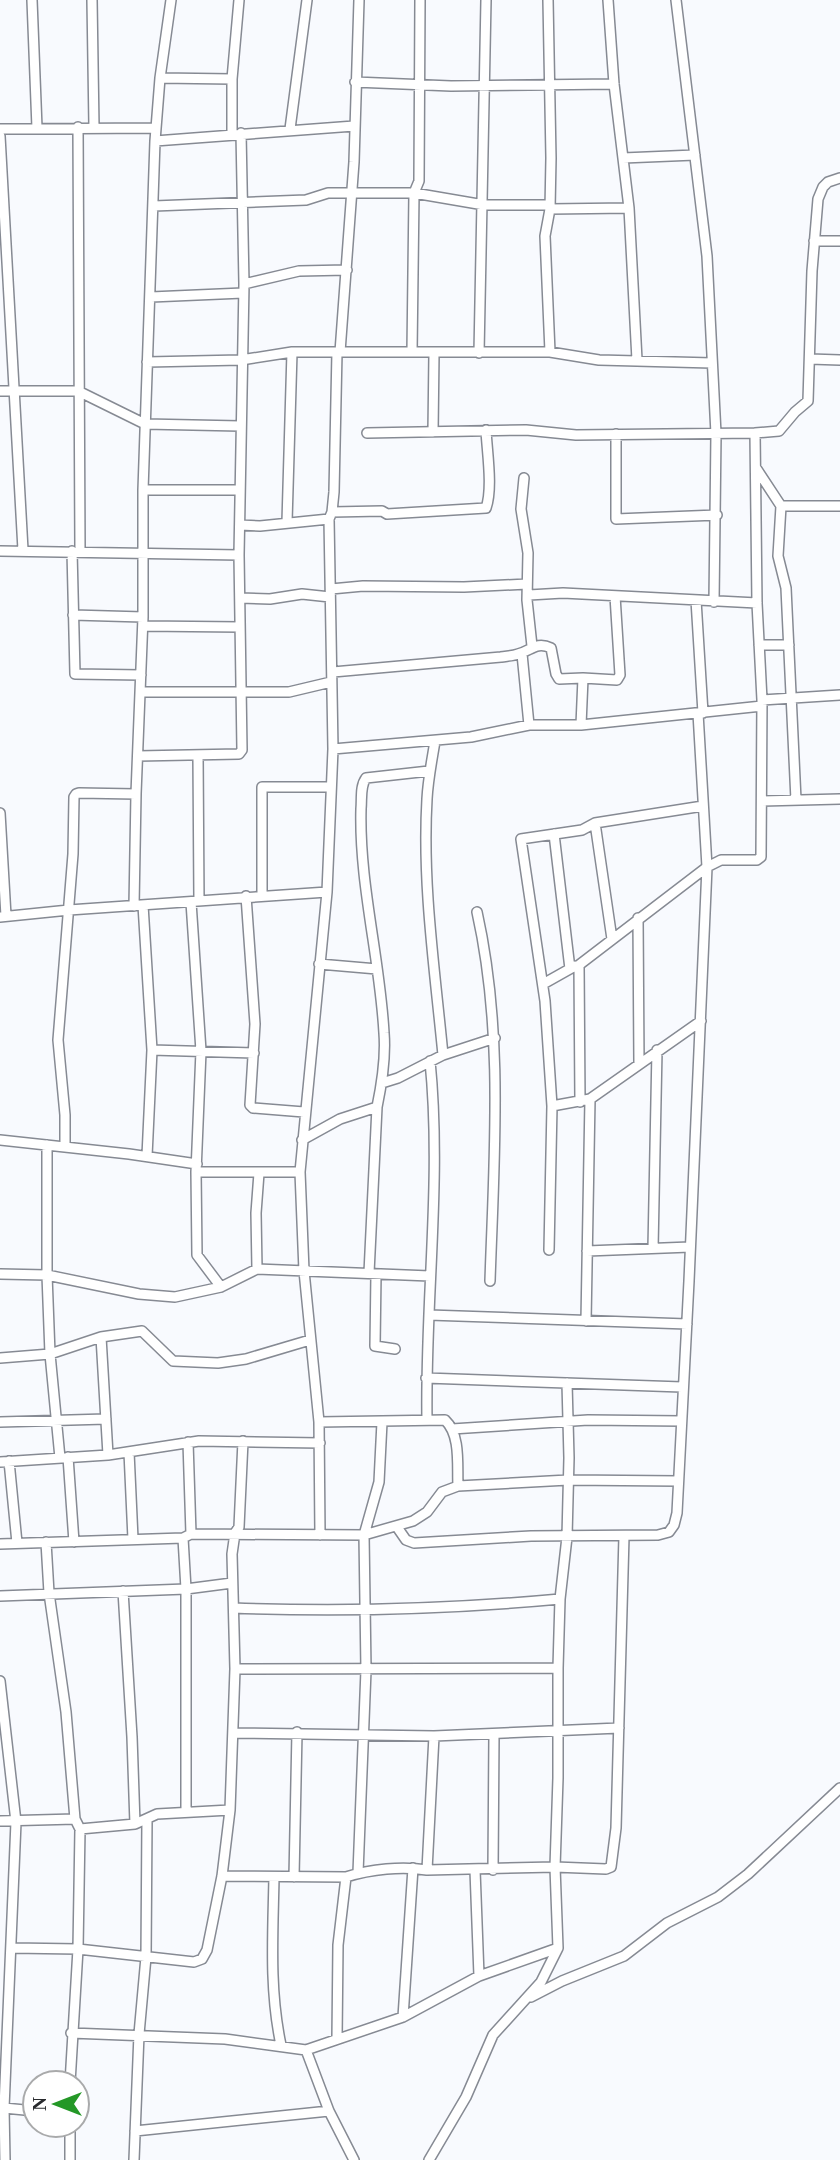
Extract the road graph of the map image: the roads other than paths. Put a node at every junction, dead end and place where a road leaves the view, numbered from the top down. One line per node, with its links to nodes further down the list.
1 (32, 0): 22 (street)
2 (92, 0): 21 (street)
3 (170, 0): 12 (street)
4 (239, 0): 13 (street)
5 (307, 0): 25 (street)
6 (359, 0): 14 (street)
7 (420, 0): 16 (street)
8 (486, 0): 18 (street)
9 (548, 0): 17 (street)
10 (608, 0): 15 (street)
11 (676, 0): 29 (street)
12 (160, 78): 13 (street); 23 (street)
13 (232, 79): 26 (street)
14 (355, 82): 16 (street); 19 (street)
15 (614, 84): 17 (street); 30 (street)
16 (420, 85): 18 (street); 33 (street)
17 (549, 85): 18 (street); 37 (street)
18 (486, 86): 35 (street)
19 (354, 126): 25 (street); 32 (street)
20 (78, 127): 21 (street); 22 (street); 58 (street)
21 (94, 127): 23 (street)
22 (37, 128): 24 (street)
23 (155, 128): 28 (street)
24 (0, 129)
25 (290, 130): 26 (street)
26 (237, 134): 28 (street); 34 (street)
27 (0, 136): 57 (street)
28 (155, 141): 36 (street)
29 (695, 155): 30 (street); 55 (street)
30 (623, 158): 38 (street)
31 (840, 178): 39 (street)
32 (350, 194): 33 (street); 34 (street); 41 (street)
33 (414, 194): 35 (street); 46 (street)
34 (242, 201): 36 (street); 42 (street)
35 (484, 205): 37 (street); 49 (street)
36 (154, 206): 43 (street)
37 (550, 207): 38 (street); 47 (street)
38 (629, 208): 52 (street)
39 (814, 241): 40 (street); 50 (street)
40 (840, 241)
41 (347, 270): 42 (street); 45 (street)
42 (244, 288): 43 (street); 51 (street)
43 (151, 297): 54 (street)
44 (292, 352): 45 (street); 51 (street); 75 (street)
45 (338, 352): 46 (street); 74 (street)
46 (412, 352): 48 (street)
47 (550, 352): 49 (street); 52 (street)
48 (434, 353): 49 (street); 62 (street)
49 (480, 353)
50 (810, 359): 53 (street); 64 (street)
51 (241, 360): 54 (street); 60 (street)
52 (637, 360): 55 (street)
53 (840, 360)
54 (147, 362): 59 (street)
55 (712, 363): 66 (street)
56 (0, 391): 57 (street)
57 (14, 391): 58 (street); 77 (street)
58 (78, 391): 59 (street); 79 (street)
59 (145, 424): 60 (street); 69 (street)
60 (240, 426): 70 (street)
61 (486, 430): 62 (street); 65 (street); 74 (street)
62 (433, 432): 63 (street)
63 (367, 433)
64 (755, 433): 66 (street); 67 (street)
65 (616, 434): 66 (street); 73 (street)
66 (716, 434): 73 (street)
67 (755, 466): 71 (street); 89 (street)
68 (524, 478): 82 (street)
69 (143, 490): 70 (street); 80 (street)
70 (239, 490): 76 (street)
71 (781, 506): 72 (street); 94 (street)
72 (840, 506)
73 (717, 514): 88 (street)
74 (331, 515): 75 (street); 83 (street)
75 (287, 522): 76 (street)
76 (240, 525): 81 (street)
77 (23, 550): 78 (street); 79 (street)
78 (0, 551)
79 (76, 551): 80 (street); 90 (street)
80 (144, 553): 81 (street); 91 (street)
81 (239, 555): 86 (street)
82 (527, 584): 83 (street); 84 (street)
83 (330, 593): 86 (street); 97 (street)
84 (529, 595): 85 (street); 95 (street)
85 (615, 596): 87 (street); 99 (street)
86 (240, 598): 92 (street)
87 (696, 600): 88 (street); 106 (street)
88 (714, 602): 89 (street)
89 (757, 603): 93 (street)
90 (73, 615): 91 (street); 98 (street)
91 (143, 621): 92 (street); 98 (street)
92 (240, 627): 102 (street)
93 (759, 645): 94 (street); 105 (street)
94 (789, 645): 104 (street)
95 (532, 646): 96 (street); 99 (street)
96 (522, 654): 97 (street); 108 (street)
97 (333, 671): 100 (street)
98 (141, 675): 101 (street)
99 (583, 678): 107 (street)
100 (331, 682): 102 (street); 110 (street)
101 (141, 692): 102 (street); 112 (street)
102 (241, 692): 111 (street)
103 (840, 695): 104 (street)
104 (791, 698): 105 (street); 117 (street)
105 (762, 703): 106 (street); 118 (street)
106 (700, 713): 107 (street); 119 (street)
107 (581, 725): 108 (street)
108 (529, 726): 109 (street)
109 (435, 741): 110 (street); 113 (street)
110 (332, 748): 114 (street)
111 (198, 755): 112 (street); 127 (street)
112 (138, 756): 115 (street)
113 (429, 771): 136 (street); 144 (street)
114 (331, 787): 124 (street); 125 (street)
115 (136, 794): 128 (street); 129 (street)
116 (840, 799): 117 (street)
117 (796, 800): 118 (street)
118 (762, 801): 123 (street)
119 (703, 806): 121 (street); 123 (street)
120 (0, 813): 131 (street)
121 (596, 823): 122 (street); 133 (street)
122 (554, 834): 135 (street); 137 (street)
123 (707, 867): 132 (street); 138 (street)
124 (327, 892): 125 (street); 134 (street)
125 (262, 896): 126 (street)
126 (246, 897): 127 (street); 143 (street)
127 (195, 901): 128 (street); 142 (street)
128 (139, 906): 129 (street); 140 (street)
129 (69, 910): 131 (street); 155 (street)
130 (477, 912): 139 (street)
131 (3, 917)
132 (638, 918): 133 (street); 146 (street)
133 (612, 939): 135 (street)
134 (319, 964): 136 (street); 151 (street)
135 (574, 967): 137 (street); 148 (street)
136 (377, 969): 147 (street)
137 (543, 984): 149 (street)
138 (701, 1021): 141 (street); 160 (street)
139 (495, 1038): 144 (street); 170 (street)
140 (152, 1050): 142 (street); 156 (street)
141 (657, 1050): 146 (street); 161 (street)
142 (201, 1051): 143 (street); 157 (street)
143 (254, 1053): 151 (street)
144 (443, 1055): 145 (street)
145 (430, 1061): 147 (street); 169 (street)
146 (639, 1064): 148 (street)
147 (382, 1083): 150 (street)
148 (585, 1101): 149 (street); 163 (street)
149 (552, 1105): 162 (street)
150 (377, 1107): 153 (street); 166 (street)
151 (304, 1112): 153 (street)
152 (0, 1140): 154 (street)
153 (302, 1140): 158 (street)
154 (47, 1145): 155 (street); 168 (street)
155 (65, 1147): 156 (street)
156 (147, 1156): 157 (street)
157 (196, 1168): 159 (street); 171 (street)
158 (300, 1172): 159 (street); 165 (street)
159 (259, 1173): 164 (street)
160 (690, 1247): 161 (street); 174 (street)
161 (653, 1248): 163 (street)
162 (549, 1251)
163 (587, 1251): 173 (street)
164 (257, 1269): 165 (street); 171 (street)
165 (304, 1271): 166 (street); 176 (street)
166 (372, 1273): 169 (street); 177 (street)
167 (0, 1274): 168 (street)
168 (47, 1275): 171 (street); 178 (street)
169 (430, 1276): 172 (street)
170 (490, 1281)
171 (221, 1287)
172 (429, 1315): 173 (street); 180 (street)
173 (586, 1321): 174 (street)
174 (687, 1324): 182 (street)
175 (101, 1337): 176 (street); 178 (street); 183 (street)
176 (310, 1339): 188 (street)
177 (395, 1349)
178 (50, 1354): 179 (street); 187 (street)
179 (0, 1358)
180 (426, 1378): 181 (street); 184 (street)
181 (567, 1383): 182 (street); 190 (street)
182 (682, 1387): 185 (street)
183 (106, 1419): 187 (street); 196 (street)
184 (427, 1419): 189 (street); 191 (street)
185 (681, 1421): 190 (street); 200 (street)
186 (0, 1422): 187 (street)
187 (58, 1422): 197 (street)
188 (319, 1422): 189 (street); 194 (street)
189 (382, 1422): 205 (street)
190 (568, 1422): 191 (street); 199 (street)
191 (452, 1429): 201 (street)
192 (243, 1441): 193 (street); 194 (street); 203 (street)
193 (188, 1443): 195 (street); 206 (street)
194 (320, 1443): 204 (street)
195 (129, 1451): 196 (street); 209 (street)
196 (108, 1455): 197 (street)
197 (64, 1457): 198 (street); 211 (street)
198 (5, 1462): 212 (street)
199 (568, 1480): 200 (street); 201 (street); 207 (street)
200 (678, 1481): 208 (street)
201 (458, 1486): 202 (street)
202 (397, 1527): 205 (street); 207 (street)
203 (235, 1533): 204 (street); 206 (street); 214 (street)
204 (320, 1535): 205 (street)
205 (363, 1535): 221 (street)
206 (187, 1536): 209 (street); 215 (street)
207 (567, 1536): 208 (street); 219 (street)
208 (624, 1536): 227 (street)
209 (133, 1539): 211 (street)
210 (46, 1542): 211 (street); 212 (street); 217 (street)
211 (74, 1542)
212 (17, 1543): 213 (street)
213 (0, 1544)
214 (232, 1583): 215 (street); 220 (street)
215 (186, 1588): 216 (street); 236 (street)
216 (123, 1591): 217 (street); 241 (street)
217 (49, 1593): 218 (street); 237 (street)
218 (0, 1596)
219 (561, 1599): 221 (street); 222 (street)
220 (234, 1608): 221 (street); 223 (street)
221 (364, 1610): 224 (street)
222 (558, 1668): 224 (street); 228 (street)
223 (235, 1669): 224 (street); 230 (street)
224 (366, 1670): 231 (street)
225 (0, 1681): 226 (street)
226 (3, 1725): 240 (street)
227 (618, 1728): 228 (street); 243 (street)
228 (557, 1731): 232 (street); 243 (street)
229 (297, 1732): 230 (street); 231 (street); 251 (street)
230 (233, 1733): 235 (street)
231 (365, 1734): 233 (street); 248 (street)
232 (494, 1734): 233 (street); 247 (street)
233 (434, 1736): 245 (street)
234 (840, 1788): 258 (street)
235 (230, 1810): 236 (street); 249 (street)
236 (186, 1812): 238 (street)
237 (75, 1819): 240 (street); 242 (street)
238 (147, 1819): 241 (street); 256 (street)
239 (0, 1821): 240 (street)
240 (16, 1822): 253 (street)
241 (135, 1824): 242 (street)
242 (80, 1829): 255 (street)
243 (555, 1867): 247 (street); 254 (street)
244 (413, 1868): 245 (street); 248 (street); 259 (street)
245 (427, 1870): 246 (street)
246 (475, 1870): 247 (street); 257 (street)
247 (493, 1870)
248 (358, 1873): 252 (street)
249 (222, 1876): 250 (street); 256 (street)
250 (274, 1877): 251 (street); 263 (street)
251 (294, 1877): 252 (street)
252 (346, 1877): 262 (street)
253 (12, 1948): 255 (street); 266 (street)
254 (558, 1948): 257 (street); 258 (street)
255 (78, 1949): 256 (street); 260 (street)
256 (146, 1957): 261 (street)
257 (479, 1976): 259 (street)
258 (526, 2000): 276 (street)
259 (402, 2017): 262 (street)
260 (71, 2033): 261 (street); 265 (street)
261 (139, 2034): 263 (street); 270 (street)
262 (337, 2039): 264 (street)
263 (281, 2045): 264 (street)
264 (306, 2050): 269 (street)
265 (70, 2069)
266 (3, 2084): 267 (street)
267 (4, 2108): 268 (street); 272 (street)
268 (21, 2110)
269 (329, 2110): 270 (street); 275 (street)
270 (135, 2131): 274 (street)
271 (70, 2139): 273 (street)
272 (5, 2160)
273 (70, 2160)
274 (134, 2160)
275 (354, 2160)
276 (429, 2160)

